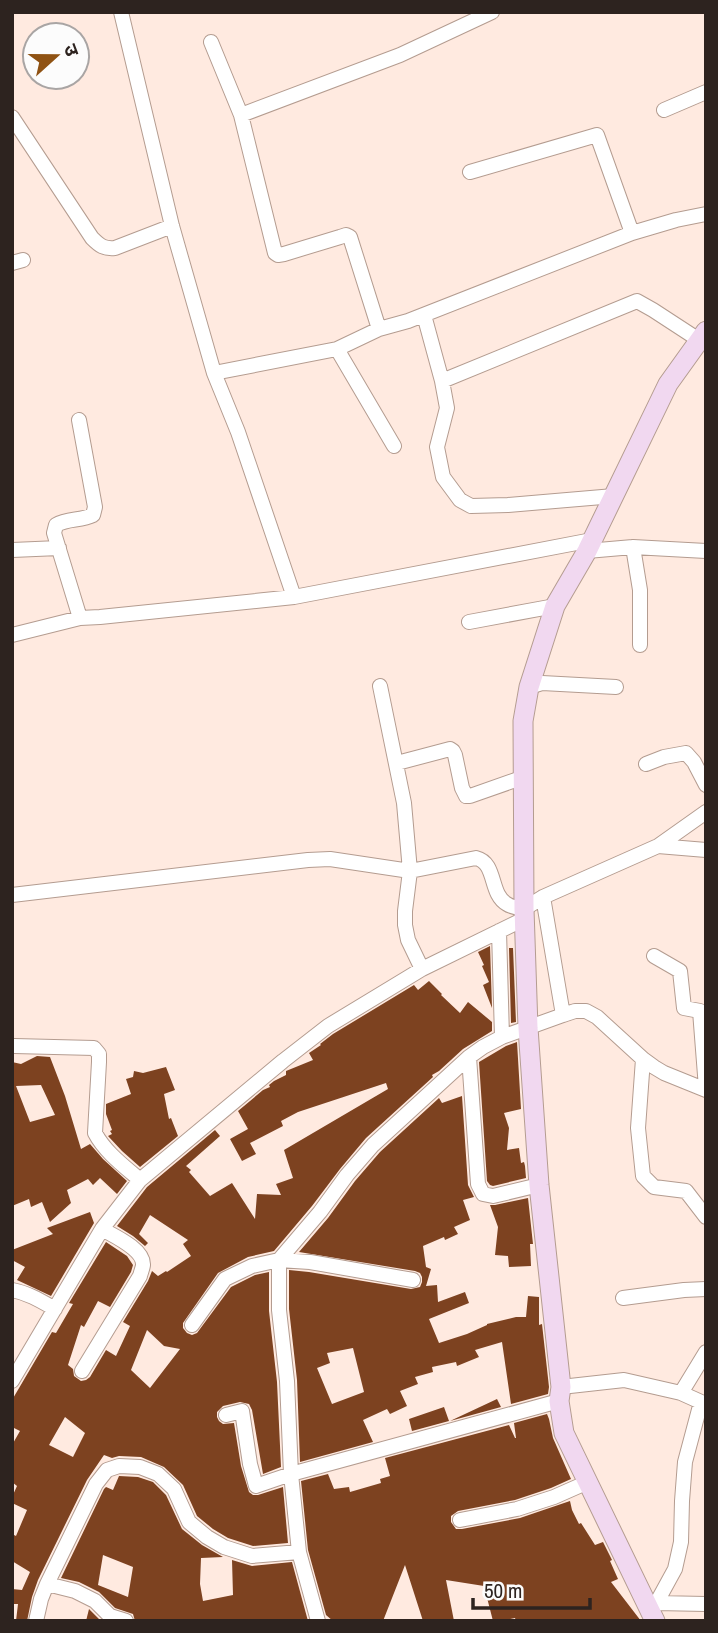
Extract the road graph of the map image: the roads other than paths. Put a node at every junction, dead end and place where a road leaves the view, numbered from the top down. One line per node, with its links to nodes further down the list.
1 (121, 12): 10 (street)
2 (492, 12): 6 (street)
3 (211, 42): 6 (street)
4 (706, 92): 5 (street)
5 (664, 110)
6 (241, 115): 13 (street)
7 (12, 117): 10 (street)
8 (470, 172): 11 (street)
9 (706, 214): 11 (street)
10 (172, 226): 16 (street)
11 (632, 233): 12 (street)
12 (424, 315): 13 (street); 17 (street)
13 (379, 329): 15 (street)
14 (702, 335): 17 (street); 20 (street)
15 (337, 349): 16 (street); 19 (street)
16 (214, 373): 26 (street)
17 (442, 381): 20 (street)
18 (79, 420): 22 (street)
19 (394, 446)
20 (614, 496): 21 (street)
21 (589, 546): 23 (street); 26 (street); 27 (street)
22 (59, 548): 24 (street); 28 (street)
23 (633, 548): 25 (street); 31 (street)
24 (12, 550)
25 (706, 551)
26 (294, 597): 28 (street)
27 (555, 606): 29 (street); 33 (street)
28 (80, 618): 30 (street)
29 (470, 622)
30 (12, 635)
31 (640, 645)
32 (380, 686): 35 (street)
33 (529, 687): 34 (street); 37 (street)
34 (616, 687)
35 (397, 763): 37 (street); 42 (street)
36 (646, 764): 38 (street)
37 (523, 777): 45 (street)
38 (706, 785)
39 (706, 812): 40 (street)
40 (658, 846): 41 (street); 44 (street)
41 (706, 850)
42 (410, 871): 43 (street); 45 (street); 48 (street)
43 (12, 895)
44 (543, 897): 45 (street); 49 (street)
45 (524, 914): 46 (street); 50 (street)
46 (499, 931): 48 (street); 51 (street)
47 (654, 956): 55 (street)
48 (422, 969): 56 (street)
49 (563, 1015): 50 (street); 54 (street)
50 (528, 1028): 51 (street); 57 (street)
51 (502, 1037): 53 (street)
52 (14, 1046): 56 (street)
53 (469, 1057): 57 (street); 60 (street)
54 (643, 1059): 55 (street); 58 (street)
55 (706, 1089)
56 (140, 1180): 59 (street)
57 (538, 1185): 72 (street)
58 (706, 1217)
59 (102, 1229): 65 (street); 69 (street)
60 (279, 1260): 61 (street); 66 (street); 75 (street)
61 (414, 1280)
62 (706, 1289): 64 (street)
63 (12, 1290): 65 (street)
64 (623, 1298)
65 (55, 1309): 68 (street)
66 (192, 1325)
67 (706, 1352): 71 (street)
68 (17, 1366): 70 (street)
69 (82, 1371)
70 (12, 1381)
71 (681, 1393): 72 (street); 73 (street)
72 (560, 1394): 75 (street); 76 (street)
73 (704, 1403): 81 (street)
74 (226, 1415): 75 (street)
75 (291, 1475): 78 (street)
76 (588, 1482): 77 (street); 81 (street)
77 (460, 1520)
78 (299, 1552): 79 (street); 84 (street)
79 (47, 1584): 82 (street); 83 (street)
80 (706, 1604): 81 (street)
81 (653, 1615)
82 (36, 1621)
83 (126, 1621)
84 (318, 1621)

